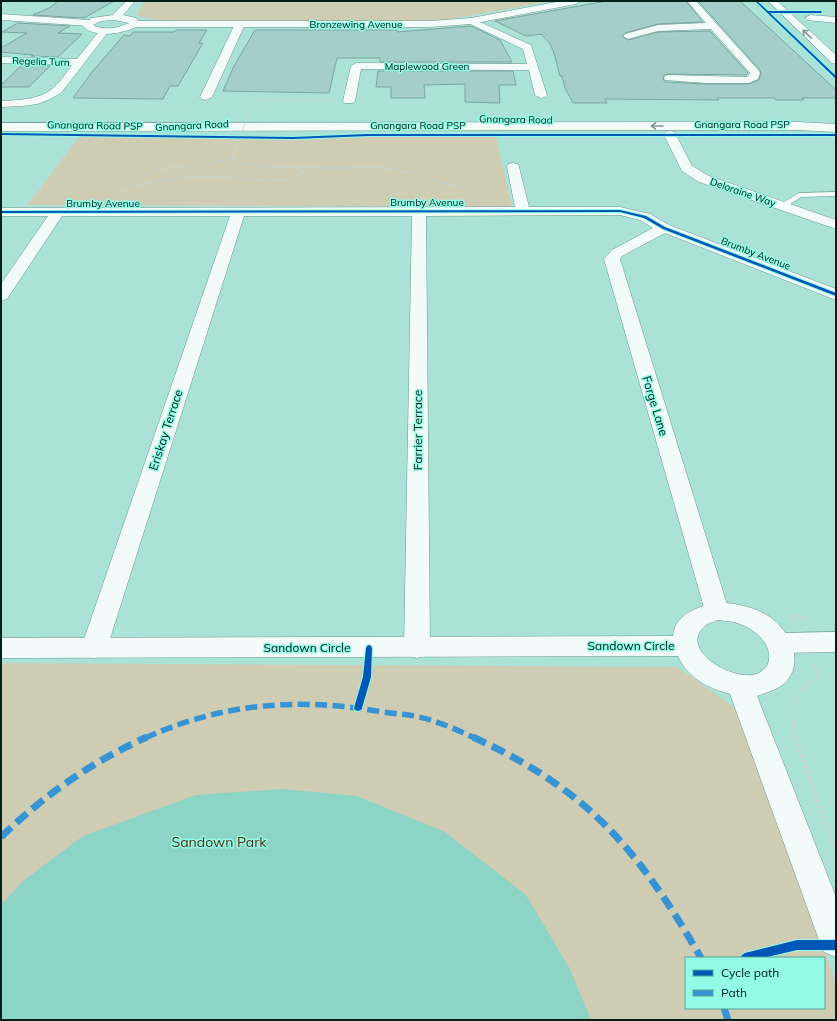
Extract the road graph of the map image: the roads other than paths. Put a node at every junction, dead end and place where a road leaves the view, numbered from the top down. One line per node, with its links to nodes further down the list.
1 (132, 1): 7 (street)
2 (576, 1): 10 (street, Bronzewing Avenue)
3 (691, 1): 15 (street)
4 (772, 1): 19 (street, one-way to 4)
5 (792, 1): 8 (street)
6 (1, 17): 11 (street)
7 (116, 18): 11 (street); 13 (street)
8 (810, 18): 9 (street); 12 (street)
9 (836, 20)
10 (471, 21): 14 (street, Bronzewing Avenue); 21 (street)
11 (89, 23): 16 (street)
12 (836, 23)
13 (134, 24): 14 (street, Bronzewing Avenue); 16 (street)
14 (240, 24): 24 (street)
15 (714, 26): 17 (street); 22 (street)
16 (104, 30): 20 (street)
17 (628, 36)
18 (1, 60): 20 (street, Regelia Turn)
19 (836, 61)
20 (81, 62): 26 (street)
21 (533, 67): 23 (street); 25 (street, Maplewood Green)
22 (668, 78)
23 (541, 95)
24 (206, 97)
25 (350, 99)
26 (1, 104)
27 (691, 114): 31 (street, Gnangara Road)
28 (720, 114): 29 (street)
29 (836, 120)
30 (1, 127): 31 (street, Gnangara Road)
31 (148, 127): 32 (street, Gnangara Road, one-way to 31)
32 (836, 128)
33 (670, 134): 36 (street, Deloraine Way)
34 (513, 167): 40 (street)
35 (835, 200): 36 (lane)
36 (781, 206): 42 (street, Deloraine Way)
37 (1, 212): 41 (street, Brumby Avenue)
38 (238, 212): 39 (street, Brumby Avenue); 41 (street, Brumby Avenue); 51 (street, Eriskay Terrace)
39 (419, 212): 40 (street, Brumby Avenue); 52 (street, Farrier Terrace)
40 (522, 212): 43 (street, Brumby Avenue)
41 (57, 213): 45 (street)
42 (836, 225)
43 (664, 228): 44 (street, Brumby Avenue); 46 (street, Forge Lane)
44 (836, 295)
45 (1, 296)
46 (717, 611): 47 (street); 49 (street)
47 (791, 642): 48 (street); 53 (street)
48 (836, 642)
49 (685, 646): 52 (street, Sandown Circle); 53 (street)
50 (1, 648): 51 (street, Sandown Circle)
51 (94, 648): 52 (street, Sandown Circle)
52 (417, 648)
53 (740, 686): 54 (street)
54 (836, 940)

